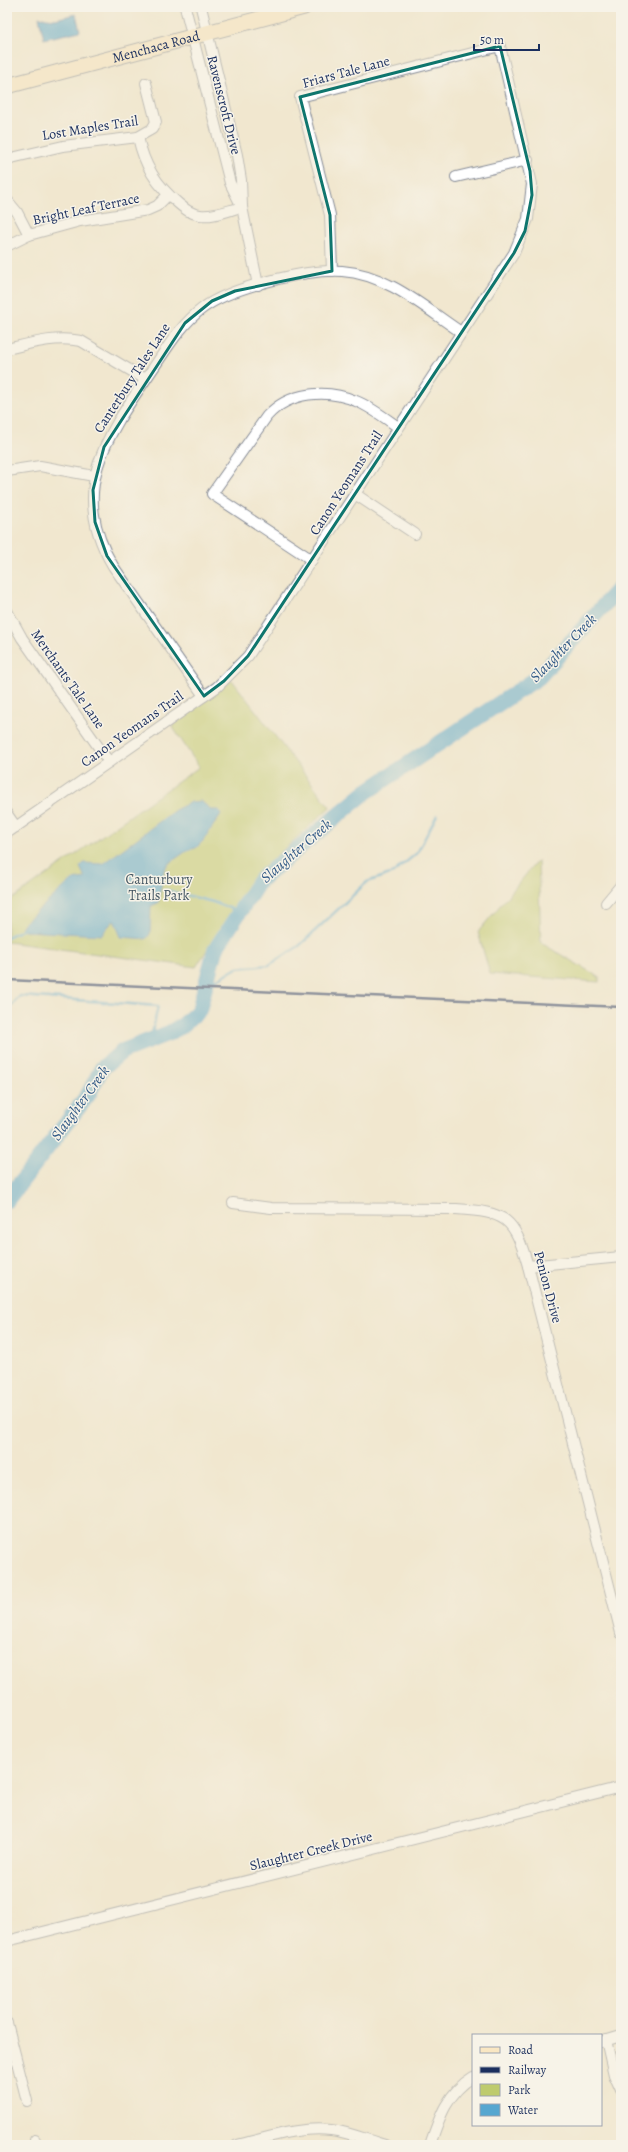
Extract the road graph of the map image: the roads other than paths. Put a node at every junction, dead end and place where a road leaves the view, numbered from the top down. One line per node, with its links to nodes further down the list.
1 (185, 7): 5 (street, Ravenscroft Drive)
2 (201, 7): 4 (street, Ravenscroft Drive)
3 (304, 7): 4 (main road, Menchaca Road)
4 (208, 34): 5 (main road, Menchaca Road); 15 (street, Ravenscroft Drive)
5 (193, 37): 8 (main road, Menchaca Road); 15 (street, Ravenscroft Drive)
6 (500, 46): 11 (street, Canon Yeomans Trail); 18 (street, Friars Tale Lane)
7 (146, 82): 9 (street, Lost Maples Trail)
8 (7, 86)
9 (138, 137): 10 (street, Lost Maples Trail); 13 (street)
10 (7, 159)
11 (528, 160): 12 (street); 20 (street, Canon Yeomans Trail)
12 (456, 178)
13 (168, 195): 15 (street); 16 (street, Bright Leaf Terrace)
14 (7, 200): 16 (street)
15 (242, 207): 19 (street, Ravenscroft Drive)
16 (29, 235): 17 (street, Bright Leaf Terrace)
17 (7, 246)
18 (332, 271): 19 (street, Canterbury Tales Lane); 20 (street, Canterbury Tales Lane)
19 (258, 285): 22 (street, Canterbury Tales Lane)
20 (461, 332): 23 (street, Canon Yeomans Trail)
21 (7, 349): 22 (street)
22 (145, 380): 25 (street, Canterbury Tales Lane)
23 (398, 427): 26 (street, Canon Yeomans Trail); 28 (street)
24 (7, 471): 25 (street)
25 (94, 476): 30 (street, Canterbury Tales Lane)
26 (355, 494): 27 (street); 28 (street, Canon Yeomans Trail)
27 (415, 534)
28 (312, 560): 30 (street, Canon Yeomans Trail)
29 (7, 611): 31 (street, Merchants Tale Lane)
30 (204, 696): 31 (street, Canon Yeomans Trail)
31 (109, 762): 33 (street, Canon Yeomans Trail)
32 (7, 814): 33 (street)
33 (16, 827): 34 (street, Canon Yeomans Trail)
34 (7, 833)
35 (621, 885): 36 (street)
36 (606, 903)
37 (233, 1203): 39 (street, Penion Drive)
38 (621, 1257): 39 (street)
39 (528, 1266): 40 (street, Penion Drive)
40 (621, 1633)
41 (621, 1787): 42 (street, Slaughter Creek Drive)
42 (7, 1941)
43 (7, 2023): 48 (street)
44 (621, 2036): 45 (street)
45 (603, 2041): 47 (street)
46 (472, 2078): 52 (street)
47 (621, 2090)
48 (27, 2101)
49 (259, 2142): 50 (street); 51 (street)
50 (237, 2145)
51 (385, 2145)
52 (430, 2145)

